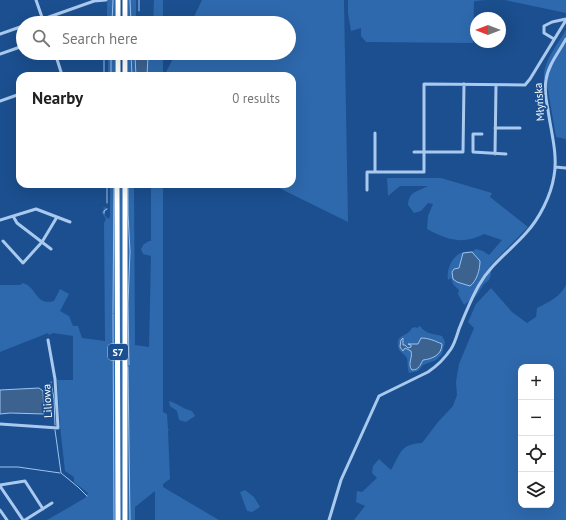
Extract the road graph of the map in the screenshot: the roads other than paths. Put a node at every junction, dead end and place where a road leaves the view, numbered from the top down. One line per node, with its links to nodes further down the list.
1 (36, 0): 5 (street)
2 (106, 0): 6 (street)
3 (118, 0): 7 (highway)
4 (125, 0): 8 (highway)
5 (41, 16)
6 (56, 16)
7 (118, 16)
8 (125, 16)
9 (566, 20): 12 (street); 12 (street)
10 (16, 28): 11 (street)
11 (0, 34)
12 (554, 39): 23 (street)
13 (566, 39): 34 (street, Młyńska)
14 (16, 48): 15 (street)
15 (0, 54)
16 (57, 60): 19 (street)
17 (118, 60): 20 (highway)
18 (125, 60): 21 (highway)
19 (61, 72)
20 (118, 72)
21 (125, 72)
22 (464, 84): 23 (street); 31 (street); 31 (street)
23 (496, 85): 26 (street)
24 (16, 95): 25 (street)
25 (0, 101)
26 (495, 128): 27 (street); 32 (street)
27 (520, 128)
28 (375, 133): 36 (street)
29 (482, 134): 32 (street)
30 (414, 152): 31 (street)
31 (424, 152): 36 (street)
32 (495, 154): 33 (street)
33 (506, 154)
34 (555, 167): 35 (street); 57 (street, Młyńska)
35 (566, 168)
36 (375, 172): 39 (street)
37 (117, 188): 55 (highway, S7)
38 (125, 188): 56 (highway, S7)
39 (367, 190)
40 (13, 216): 41 (street); 42 (street); 45 (street)
41 (57, 217): 43 (street); 45 (street)
42 (0, 220)
43 (70, 222)
44 (4, 242): 45 (street)
45 (42, 242): 46 (street)
46 (51, 249)
47 (48, 340): 48 (street, Liliowa)
48 (0, 424)
49 (0, 485): 51 (street); 54 (street)
50 (52, 503): 51 (street)
51 (43, 509): 54 (street)
52 (0, 510): 53 (street)
53 (7, 520)
54 (24, 520)
55 (118, 520)
56 (125, 520)
57 (329, 520)

